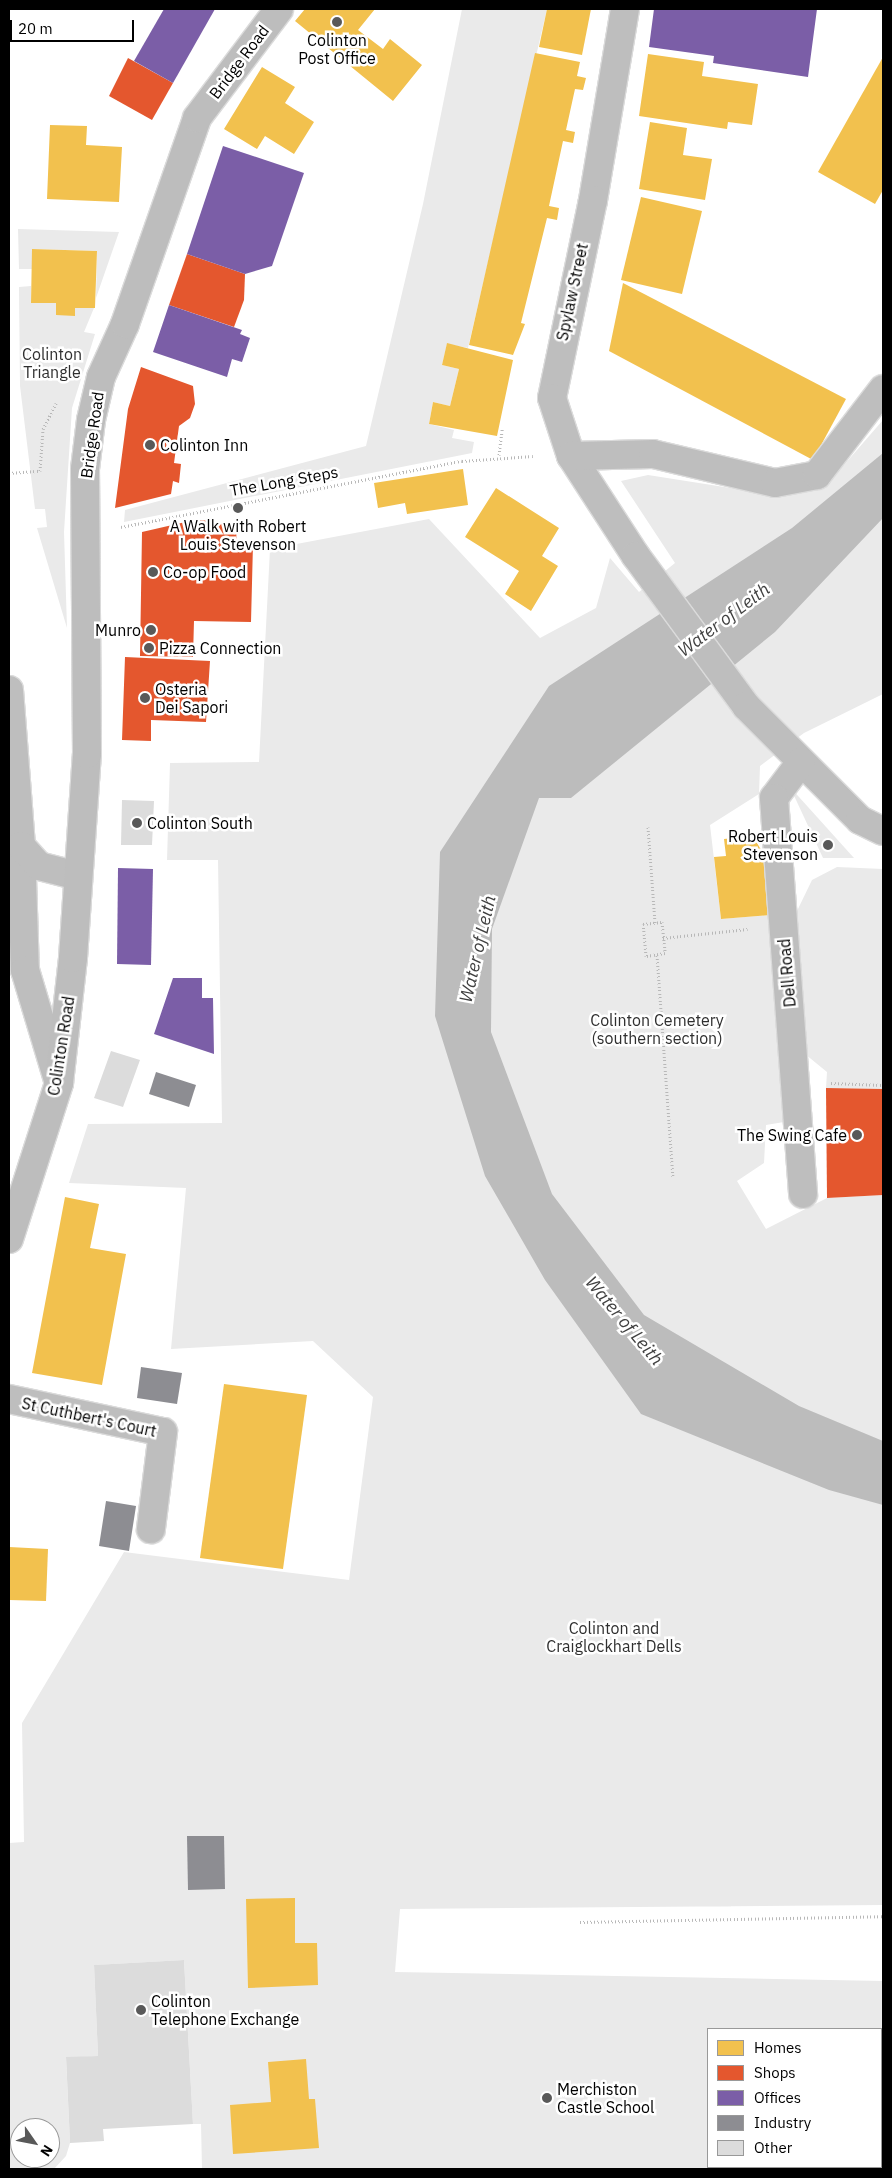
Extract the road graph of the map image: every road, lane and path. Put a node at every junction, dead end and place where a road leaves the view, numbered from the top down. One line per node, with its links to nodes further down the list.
1 (279, 9): 7 (main road, Bridge Road)
2 (625, 9): 6 (street, Spylaw Street)
3 (883, 389): 6 (street)
4 (502, 429): 5 (path)
5 (499, 455): 6 (path, The Long Steps); 7 (path, The Long Steps)
6 (571, 456): 9 (street, Spylaw Street)
7 (86, 535): 13 (main road, Bridge Road)
8 (9, 690): 12 (street)
9 (801, 762): 11 (street); 15 (street, Dell Road)
10 (648, 827): 14 (path)
11 (883, 830)
12 (21, 846): 13 (street); 18 (street)
13 (78, 876): 18 (main road, Colinton Road)
14 (654, 923): 16 (path); 17 (path)
15 (783, 924): 16 (path); 19 (street, Dell Road)
16 (663, 938): 17 (path)
17 (657, 955): 21 (path)
18 (59, 1083): 22 (main road, Colinton Road)
19 (796, 1084): 20 (path); 23 (street, Dell Road)
20 (883, 1085)
21 (672, 1176)
22 (18, 1189): 24 (main road, Colinton Road)
23 (803, 1194)
24 (9, 1239)
25 (9, 1400): 26 (street, St Cuthbert's Court)
26 (151, 1529)
27 (883, 1916): 28 (path)
28 (580, 1922)

